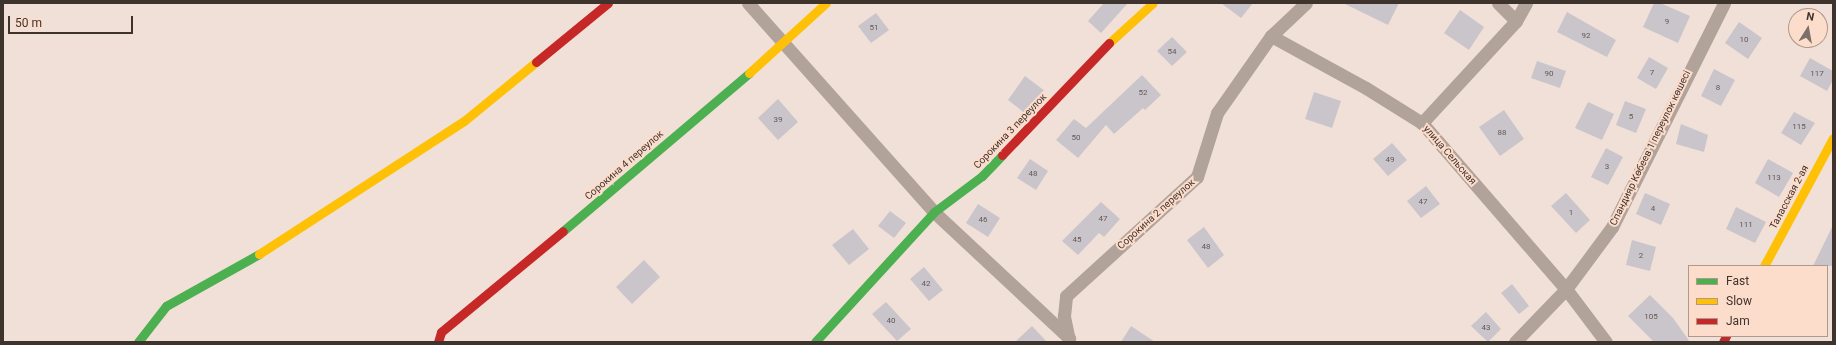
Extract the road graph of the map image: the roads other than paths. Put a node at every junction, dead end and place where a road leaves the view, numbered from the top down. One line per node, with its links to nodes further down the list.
1 (608, 3): 18 (street)
2 (748, 3): 11 (street)
3 (826, 3): 11 (street, Сорокина 4 переулок)
4 (1153, 3): 14 (street, Сорокина 3 переулок)
5 (1306, 3): 10 (street, Сорокина 2 переулок)
6 (1498, 3): 9 (street)
7 (1526, 3): 9 (street, улица Сельская)
8 (1724, 3): 16 (street, Спандияр Көбеев 1 переулок көшесі)
9 (1516, 21): 12 (street, улица Сельская)
10 (1271, 36): 12 (street); 17 (street, Сорокина 2 переулок)
11 (785, 43): 14 (street); 19 (street, Сорокина 4 переулок)
12 (1422, 123): 16 (street, улица Сельская)
13 (1833, 138): 15 (street, Таласская 2-ая)
14 (934, 212): 17 (street); 20 (street, Сорокина 3 переулок)
15 (1765, 265)
16 (1566, 289): 21 (street, Спандияр Көбеев 1 переулок көшесі); 22 (street, улица Сельская)
17 (1069, 340)
18 (138, 342)
19 (438, 342)
20 (815, 342)
21 (1514, 342)
22 (1606, 342)

